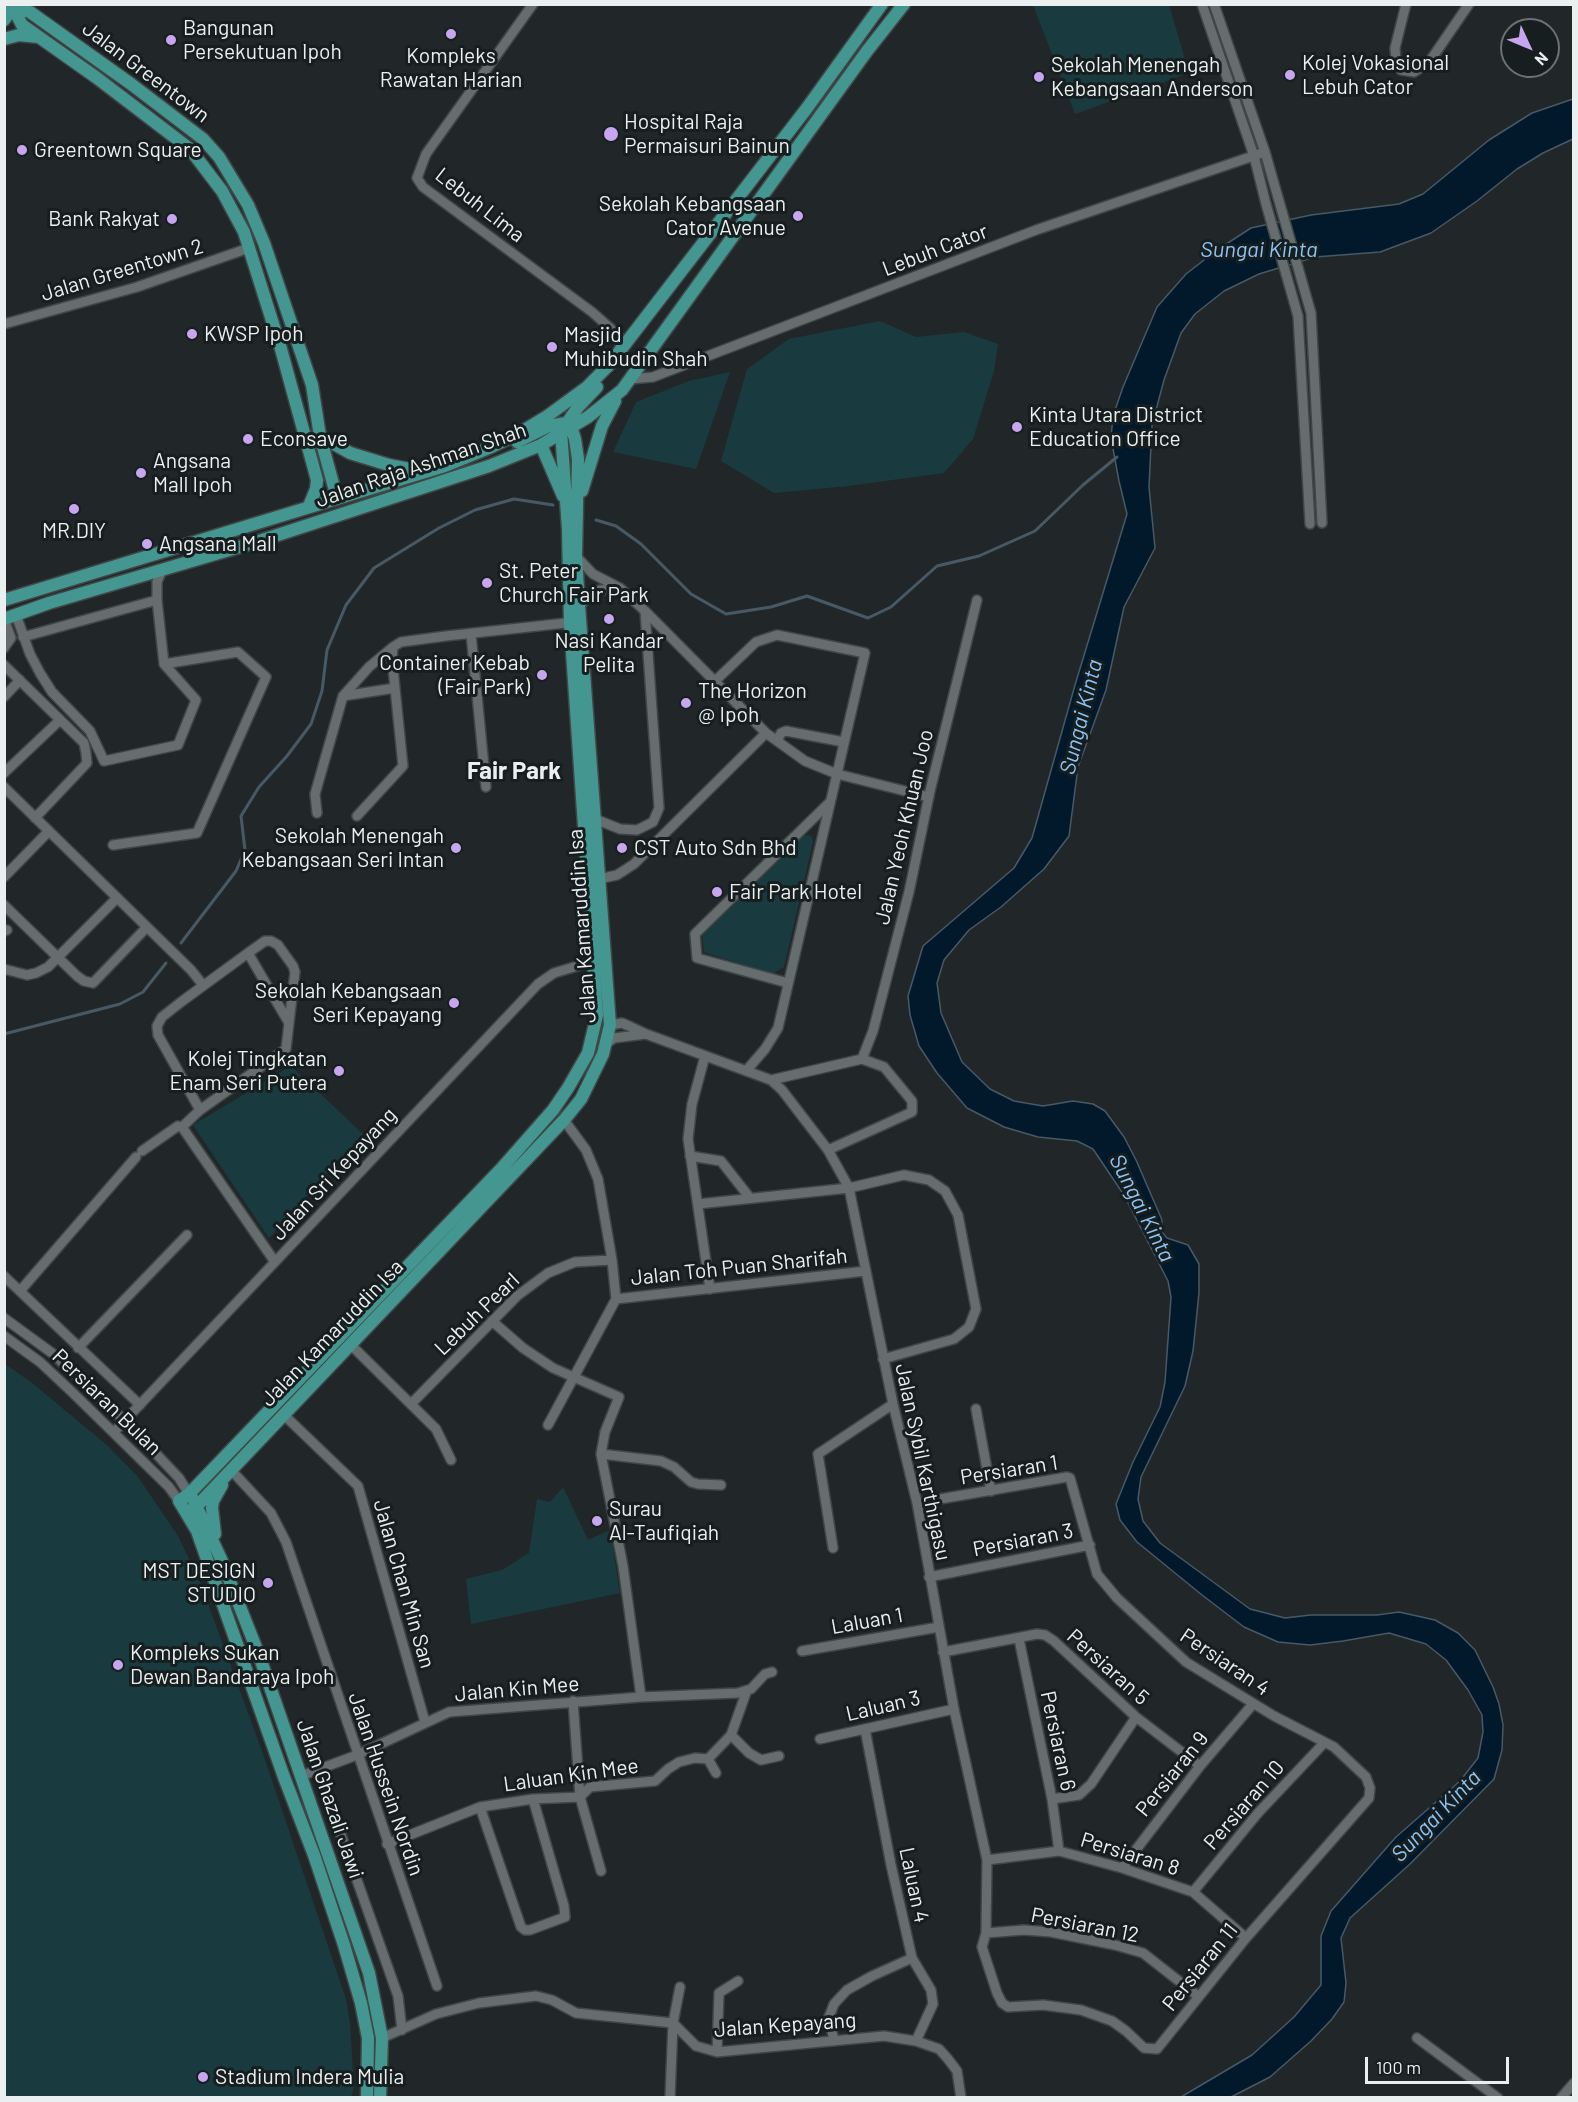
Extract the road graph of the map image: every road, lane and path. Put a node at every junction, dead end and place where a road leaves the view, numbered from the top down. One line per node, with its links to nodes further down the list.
1 (37, 4): 10 (main road)
2 (533, 4): 20 (street, Lebuh Lima)
3 (882, 4): 20 (main road, Jalan Raja Ashman Shah)
4 (904, 4): 22 (main road, Jalan Raja Ashman Shah)
5 (1202, 4): 15 (street)
6 (1214, 4): 14 (street)
7 (1406, 4): 8 (street)
8 (1468, 4)
9 (11, 8): 10 (main road, Jalan Greentown); 11 (main road); 12 (main road, Jalan Greentown)
10 (41, 19): 16 (main road, Jalan Greentown)
11 (4, 20)
12 (39, 37): 13 (main road); 17 (main road, Jalan Greentown)
13 (4, 39)
14 (1265, 152): 15 (street, Lebuh Cator); 31 (street)
15 (1254, 156): 22 (street, Lebuh Cator); 32 (street)
16 (259, 232): 17 (street); 18 (main road, Jalan Greentown)
17 (249, 248): 18 (street); 19 (street, Jalan Greentown 2); 29 (main road, Jalan Greentown)
18 (267, 254): 24 (main road, Jalan Greentown)
19 (4, 324)
20 (621, 350): 21 (main road, Jalan Raja Ashman Shah)
21 (609, 365): 23 (main road); 26 (main road, Jalan Raja Ashman Shah)
22 (626, 384): 23 (main road, Jalan Raja Ashman Shah); 30 (main road)
23 (566, 427): 25 (main road, Jalan Raja Ashman Shah); 26 (main road); 30 (main road, Jalan Kamaruddin Isa)
24 (320, 436): 27 (main road); 28 (main road, Jalan Greentown)
25 (541, 444): 30 (main road); 33 (main road, Jalan Raja Ashman Shah)
26 (445, 466): 27 (main road, Jalan Raja Ashman Shah)
27 (424, 471): 28 (main road, Jalan Raja Ashman Shah)
28 (338, 498): 29 (main road, Jalan Raja Ashman Shah); 33 (main road)
29 (309, 506): 37 (main road, Jalan Raja Ashman Shah)
30 (572, 506): 34 (main road, Jalan Kamaruddin Isa); 45 (main road, Jalan Kamaruddin Isa)
31 (1322, 523)
32 (1310, 524)
33 (253, 543): 35 (main road, Jalan Raja Ashman Shah)
34 (576, 556): 36 (street); 42 (main road, Jalan Kamaruddin Isa)
35 (162, 570): 39 (street); 41 (main road, Jalan Raja Ashman Shah)
36 (620, 588): 42 (street); 43 (street)
37 (34, 591): 38 (main road, Jalan Raja Ashman Shah); 41 (main road)
38 (4, 600)
39 (157, 600): 47 (street); 50 (street)
40 (977, 600): 65 (street, Jalan Yeoh Khuan Joo)
41 (49, 603): 44 (main road, Jalan Raja Ashman Shah)
42 (579, 605): 45 (main road, Jalan Kamaruddin Isa)
43 (645, 611): 53 (street); 70 (street)
44 (8, 618): 47 (street); 49 (street)
45 (575, 622): 46 (street); 70 (main road, Jalan Kamaruddin Isa); 80 (main road, Jalan Kamaruddin Isa)
46 (471, 634): 48 (street); 63 (street)
47 (23, 637): 50 (street)
48 (393, 647): 54 (street); 55 (street)
49 (4, 648)
50 (164, 664): 72 (street)
51 (4, 665): 52 (street)
52 (20, 681): 56 (street); 57 (street)
53 (715, 681): 58 (street); 60 (street)
54 (395, 688): 55 (street); 68 (street)
55 (343, 696): 67 (street)
56 (4, 697)
57 (60, 720): 61 (street); 69 (street)
58 (766, 733): 59 (street); 74 (street)
59 (777, 741): 60 (street); 62 (street)
60 (844, 742): 62 (street)
61 (4, 773)
62 (837, 774): 65 (street); 66 (street)
63 (486, 788)
64 (6, 790): 69 (street)
65 (929, 797): 90 (street, Jalan Yeoh Khuan Joo)
66 (830, 802): 82 (street); 82 (street)
67 (317, 813)
68 (357, 816)
69 (35, 818): 71 (street)
70 (595, 819): 74 (main road, Jalan Kamaruddin Isa)
71 (49, 831): 73 (street); 75 (street)
72 (113, 845)
73 (4, 877)
74 (599, 879): 80 (main road, Jalan Kamaruddin Isa)
75 (117, 898): 77 (street); 79 (street)
76 (4, 905): 79 (street)
77 (147, 927): 79 (street); 83 (street)
78 (248, 954): 83 (street); 84 (street); 84 (street)
79 (58, 957): 81 (street)
80 (600, 960): 85 (main road, Jalan Kamaruddin Isa); 88 (main road, Jalan Kamaruddin Isa); 104 (street, Jalan Sri Kepayang)
81 (4, 969)
82 (788, 983): 91 (street)
83 (203, 985): 94 (street)
84 (289, 1023): 94 (street)
85 (610, 1025): 86 (street, Jalan Sybil Karthigasu); 87 (main road, Jalan Kamaruddin Isa); 88 (main road)
86 (646, 1034): 87 (street, Jalan Sybil Karthigasu); 89 (street, Jalan Sybil Karthigasu)
87 (607, 1043): 95 (main road, Jalan Kamaruddin Isa)
88 (588, 1053): 93 (main road, Jalan Kamaruddin Isa)
89 (705, 1056): 91 (street, Jalan Sybil Karthigasu); 98 (street)
90 (862, 1059): 92 (street); 97 (street)
91 (746, 1071): 92 (street, Jalan Sybil Karthigasu)
92 (771, 1080): 97 (street, Jalan Sybil Karthigasu)
93 (568, 1088): 95 (main road); 132 (main road, Jalan Kamaruddin Isa)
94 (200, 1110): 96 (street)
95 (564, 1120): 103 (street); 113 (main road, Jalan Kamaruddin Isa)
96 (182, 1127): 104 (street); 108 (street)
97 (828, 1150): 99 (street, Jalan Sybil Karthigasu)
98 (690, 1156): 100 (street); 101 (street)
99 (849, 1188): 100 (street); 105 (street, Jalan Sybil Karthigasu); 115 (street)
100 (750, 1198): 101 (street)
101 (698, 1204): 107 (street)
102 (187, 1235): 114 (street)
103 (612, 1260): 109 (street); 111 (street, Lebuh Pearl)
104 (275, 1262): 119 (street, Jalan Sri Kepayang)
105 (866, 1271): 107 (street, Jalan Toh Puan Sharifah); 115 (street, Jalan Sybil Karthigasu)
106 (4, 1276): 108 (street)
107 (710, 1289): 109 (street, Jalan Toh Puan Sharifah)
108 (20, 1291): 114 (street)
109 (616, 1299): 116 (street)
110 (7, 1321): 122 (street, Jalan Ghazali Jawi)
111 (492, 1322): 116 (street); 117 (street, Lebuh Pearl)
112 (5, 1337): 124 (street, Persiaran Bulan)
113 (350, 1344): 117 (street); 121 (main road, Jalan Kamaruddin Isa)
114 (78, 1348): 119 (street)
115 (883, 1359): 118 (street, Jalan Sybil Karthigasu)
116 (573, 1378): 123 (street); 125 (street)
117 (411, 1404): 127 (street)
118 (893, 1404): 133 (street, Jalan Sybil Karthigasu); 136 (street)
119 (140, 1405): 122 (street, Jalan Sri Kepayang)
120 (976, 1409): 131 (street)
121 (283, 1414): 126 (main road, Jalan Kamaruddin Isa); 152 (street, Jalan Chan Min San)
122 (125, 1421): 124 (street, Jalan Sri Kepayang); 132 (street, Jalan Ghazali Jawi)
123 (548, 1425)
124 (114, 1432): 132 (street, Persiaran Bulan)
125 (601, 1454): 130 (street); 147 (street)
126 (241, 1458): 128 (main road); 134 (main road, Jalan Kamaruddin Isa)
127 (451, 1461)
128 (232, 1471): 137 (main road); 158 (street, Jalan Hussein Nordin)
129 (1071, 1480): 131 (street, Persiaran 1); 135 (street, Persiaran 4)
130 (721, 1485)
131 (991, 1491): 133 (street, Persiaran 1)
132 (184, 1497): 134 (main road, Jalan Ghazali Jawi)
133 (917, 1503): 138 (street, Jalan Sybil Karthigasu)
134 (192, 1509): 137 (main road, Jalan Ghazali Jawi); 146 (main road, Jalan Ghazali Jawi)
135 (1090, 1545): 138 (street, Persiaran 3); 149 (street, Persiaran 4)
136 (833, 1548)
137 (221, 1558): 143 (main road, Jalan Ghazali Jawi)
138 (929, 1577): 139 (street, Jalan Sybil Karthigasu)
139 (939, 1627): 141 (street, Laluan 1); 142 (street, Jalan Sybil Karthigasu)
140 (1019, 1639): 142 (street, Persiaran 5); 151 (street, Persiaran 5); 168 (street, Persiaran 6)
141 (802, 1651)
142 (943, 1652): 150 (street, Jalan Sybil Karthigasu)
143 (259, 1655): 146 (main road); 164 (main road, Jalan Ghazali Jawi)
144 (772, 1672): 145 (street)
145 (747, 1690): 147 (street, Jalan Kin Mee); 154 (street)
146 (255, 1695): 155 (main road, Jalan Ghazali Jawi)
147 (641, 1697): 148 (street, Jalan Kin Mee)
148 (573, 1701): 152 (street, Jalan Kin Mee); 166 (street)
149 (1253, 1704): 157 (street, Persiaran 4); 161 (street, Persiaran 9)
150 (954, 1709): 153 (street, Laluan 3); 173 (street, Jalan Sybil Karthigasu)
151 (1136, 1717): 161 (street, Persiaran 5); 168 (street)
152 (425, 1722): 158 (street, Jalan Kin Mee)
153 (865, 1729): 156 (street, Laluan 3); 179 (street, Laluan 4)
154 (731, 1735): 159 (street); 160 (street)
155 (271, 1739): 164 (main road); 170 (main road, Jalan Ghazali Jawi)
156 (820, 1739)
157 (1324, 1743): 165 (street, Persiaran 4); 176 (street, Persiaran 10)
158 (357, 1755): 162 (street, Jalan Kin Mee); 171 (street, Jalan Hussein Nordin)
159 (779, 1756)
160 (708, 1759): 163 (street); 166 (street, Laluan Kin Mee)
161 (1200, 1766): 174 (street, Persiaran 9)
162 (318, 1770): 164 (street, Jalan Kin Mee); 186 (street, Jalan Ghazali Jawi)
163 (716, 1773)
164 (301, 1776): 170 (main road); 187 (main road, Jalan Ghazali Jawi)
165 (1366, 1777): 178 (street, Persiaran 11)
166 (580, 1797): 167 (street, Laluan Kin Mee); 175 (street)
167 (533, 1799): 169 (street, Laluan Kin Mee); 169 (street)
168 (1052, 1799): 172 (street, Persiaran 6)
169 (480, 1807): 171 (street, Laluan Kin Mee)
170 (299, 1816): 193 (main road, Jalan Ghazali Jawi)
171 (387, 1844): 181 (street, Jalan Hussein Nordin)
172 (1059, 1851): 173 (street, Persiaran 8); 174 (street, Persiaran 8)
173 (987, 1860): 177 (street, Jalan Sybil Karthigasu)
174 (1122, 1869): 176 (street, Persiaran 8)
175 (601, 1871)
176 (1193, 1892): 178 (street, Persiaran 8)
177 (986, 1933): 183 (street, Persiaran 12); 184 (street, Jalan Sybil Karthigasu)
178 (1246, 1938): 183 (street, Persiaran 11)
179 (912, 1958): 189 (street); 190 (street, Laluan 4)
180 (738, 1981): 191 (street)
181 (437, 1986)
182 (680, 1987): 185 (street)
183 (1198, 1996): 184 (street, Persiaran 11)
184 (1002, 2003)
185 (673, 2023): 186 (street); 191 (street, Jalan Kepayang); 194 (street)
186 (402, 2030): 187 (street)
187 (382, 2038): 193 (main road, Jalan Ghazali Jawi)
188 (1417, 2038): 196 (street)
189 (834, 2041): 190 (street, Jalan Kepayang); 191 (street, Jalan Kepayang)
190 (916, 2041): 195 (street, Jalan Kepayang)
191 (717, 2052)
192 (1574, 2083): 197 (street)
193 (372, 2097)
194 (670, 2097)
195 (961, 2097)
196 (1498, 2097)
197 (1562, 2097)

